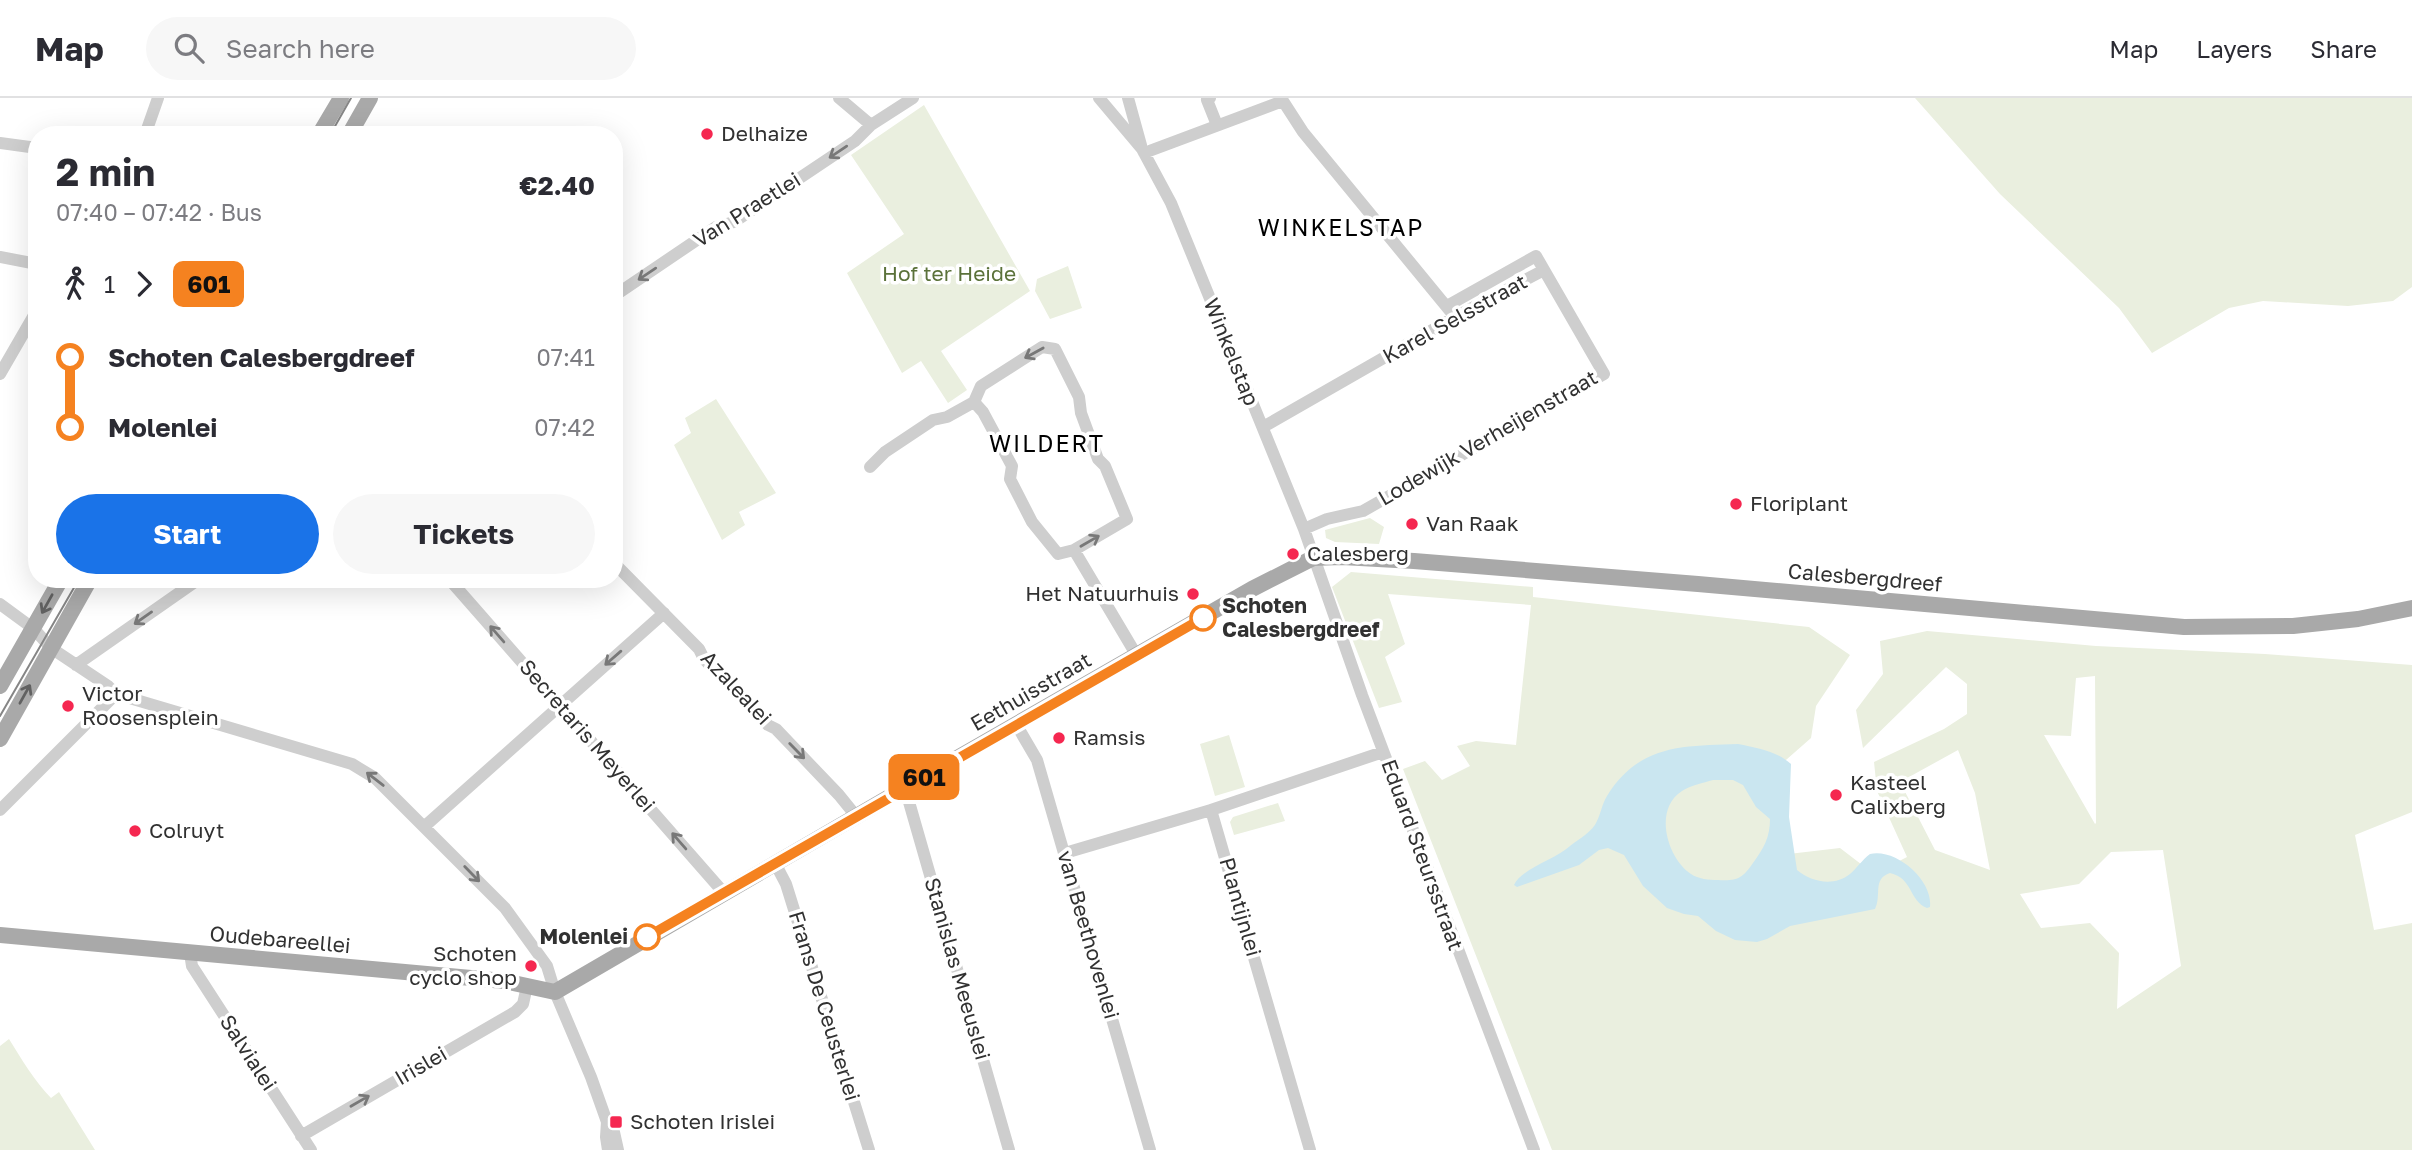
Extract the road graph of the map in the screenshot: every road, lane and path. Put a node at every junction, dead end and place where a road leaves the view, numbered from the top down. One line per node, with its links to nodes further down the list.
1 (158, 98): 12 (street)
2 (341, 98): 13 (main road)
3 (370, 98): 14 (main road)
4 (839, 98): 10 (street)
5 (913, 98): 10 (street, Van Praetlei)
6 (1098, 98): 17 (street, Winkelstap)
7 (1128, 98): 17 (street, Winkelstap)
8 (1210, 98): 11 (street)
9 (1282, 99): 11 (street); 22 (street)
10 (871, 125): 21 (street, Van Praetlei, one-way to 21)
11 (1217, 125): 17 (street)
12 (148, 126)
13 (324, 126)
14 (354, 126)
15 (0, 142): 16 (street)
16 (28, 147)
17 (1143, 151): 26 (street, Winkelstap)
18 (0, 257): 19 (street)
19 (28, 262)
20 (1544, 270): 22 (street, Karel Selsstraat); 28 (street, Lodewijk Verheijenstraat)
21 (623, 290)
22 (1451, 311): 26 (street, Karel Selsstraat)
23 (28, 326): 24 (street)
24 (1, 372)
25 (974, 402): 27 (street); 29 (street); 29 (street, one-way to 25)
26 (1263, 427): 28 (street, Winkelstap)
27 (870, 467)
28 (1304, 529): 30 (street, Winkelstap)
29 (1074, 550): 41 (street)
30 (1313, 558): 37 (main road, Calesbergdreef); 41 (main road, Eethuisstraat); 48 (street, Eduard Steursstraat)
31 (623, 572): 38 (street, Azalealei)
32 (56, 588): 39 (main road, one-way to 39)
33 (85, 588): 40 (main road)
34 (186, 588): 42 (street, one-way to 42)
35 (457, 588): 45 (street, Secretaris Meyerlei, one-way to 35)
36 (0, 604): 39 (street)
37 (2412, 608)
38 (664, 613): 45 (street, one-way to 45); 52 (street, Azalealei, one-way to 52)
39 (34, 629): 40 (street); 43 (main road)
40 (51, 648): 42 (street); 47 (main road, one-way to 40)
41 (1137, 656): 46 (main road, Eethuisstraat)
42 (76, 665): 44 (street)
43 (0, 686)
44 (116, 694): 50 (street); 53 (street, one-way to 44)
45 (560, 705): 53 (street); 56 (street, Secretaris Meyerlei, one-way to 45)
46 (1016, 724): 49 (main road, Eethuisstraat); 54 (street, van Beethovenlei)
47 (0, 739)
48 (1383, 752): 51 (street); 70 (street, Eduard Steursstraat)
49 (905, 788): 52 (main road, Eethuisstraat); 67 (street, Stanislas Meeuslei)
50 (0, 810)
51 (1211, 810): 54 (street); 69 (street, Plantijnlei)
52 (856, 816): 55 (main road, Eethuisstraat)
53 (425, 826): 60 (street, one-way to 60)
54 (1065, 853): 68 (street, van Beethovenlei)
55 (775, 863): 56 (main road, Eethuisstraat); 66 (street, Frans De Ceusterlei)
56 (724, 893): 60 (main road, Eethuisstraat)
57 (0, 935): 58 (main road, Oudebareellei)
58 (190, 953): 59 (main road, Oudebareellei); 62 (street, Salvialei)
59 (527, 986): 60 (main road, Oudebareellei); 62 (street, Irislei, one-way to 59)
60 (555, 992): 61 (street)
61 (607, 1122): 64 (street); 65 (street)
62 (301, 1136): 63 (street, Salvialei)
63 (311, 1150)
64 (608, 1150)
65 (618, 1150)
66 (869, 1150)
67 (1009, 1150)
68 (1150, 1150)
69 (1310, 1150)
70 (1534, 1150)

